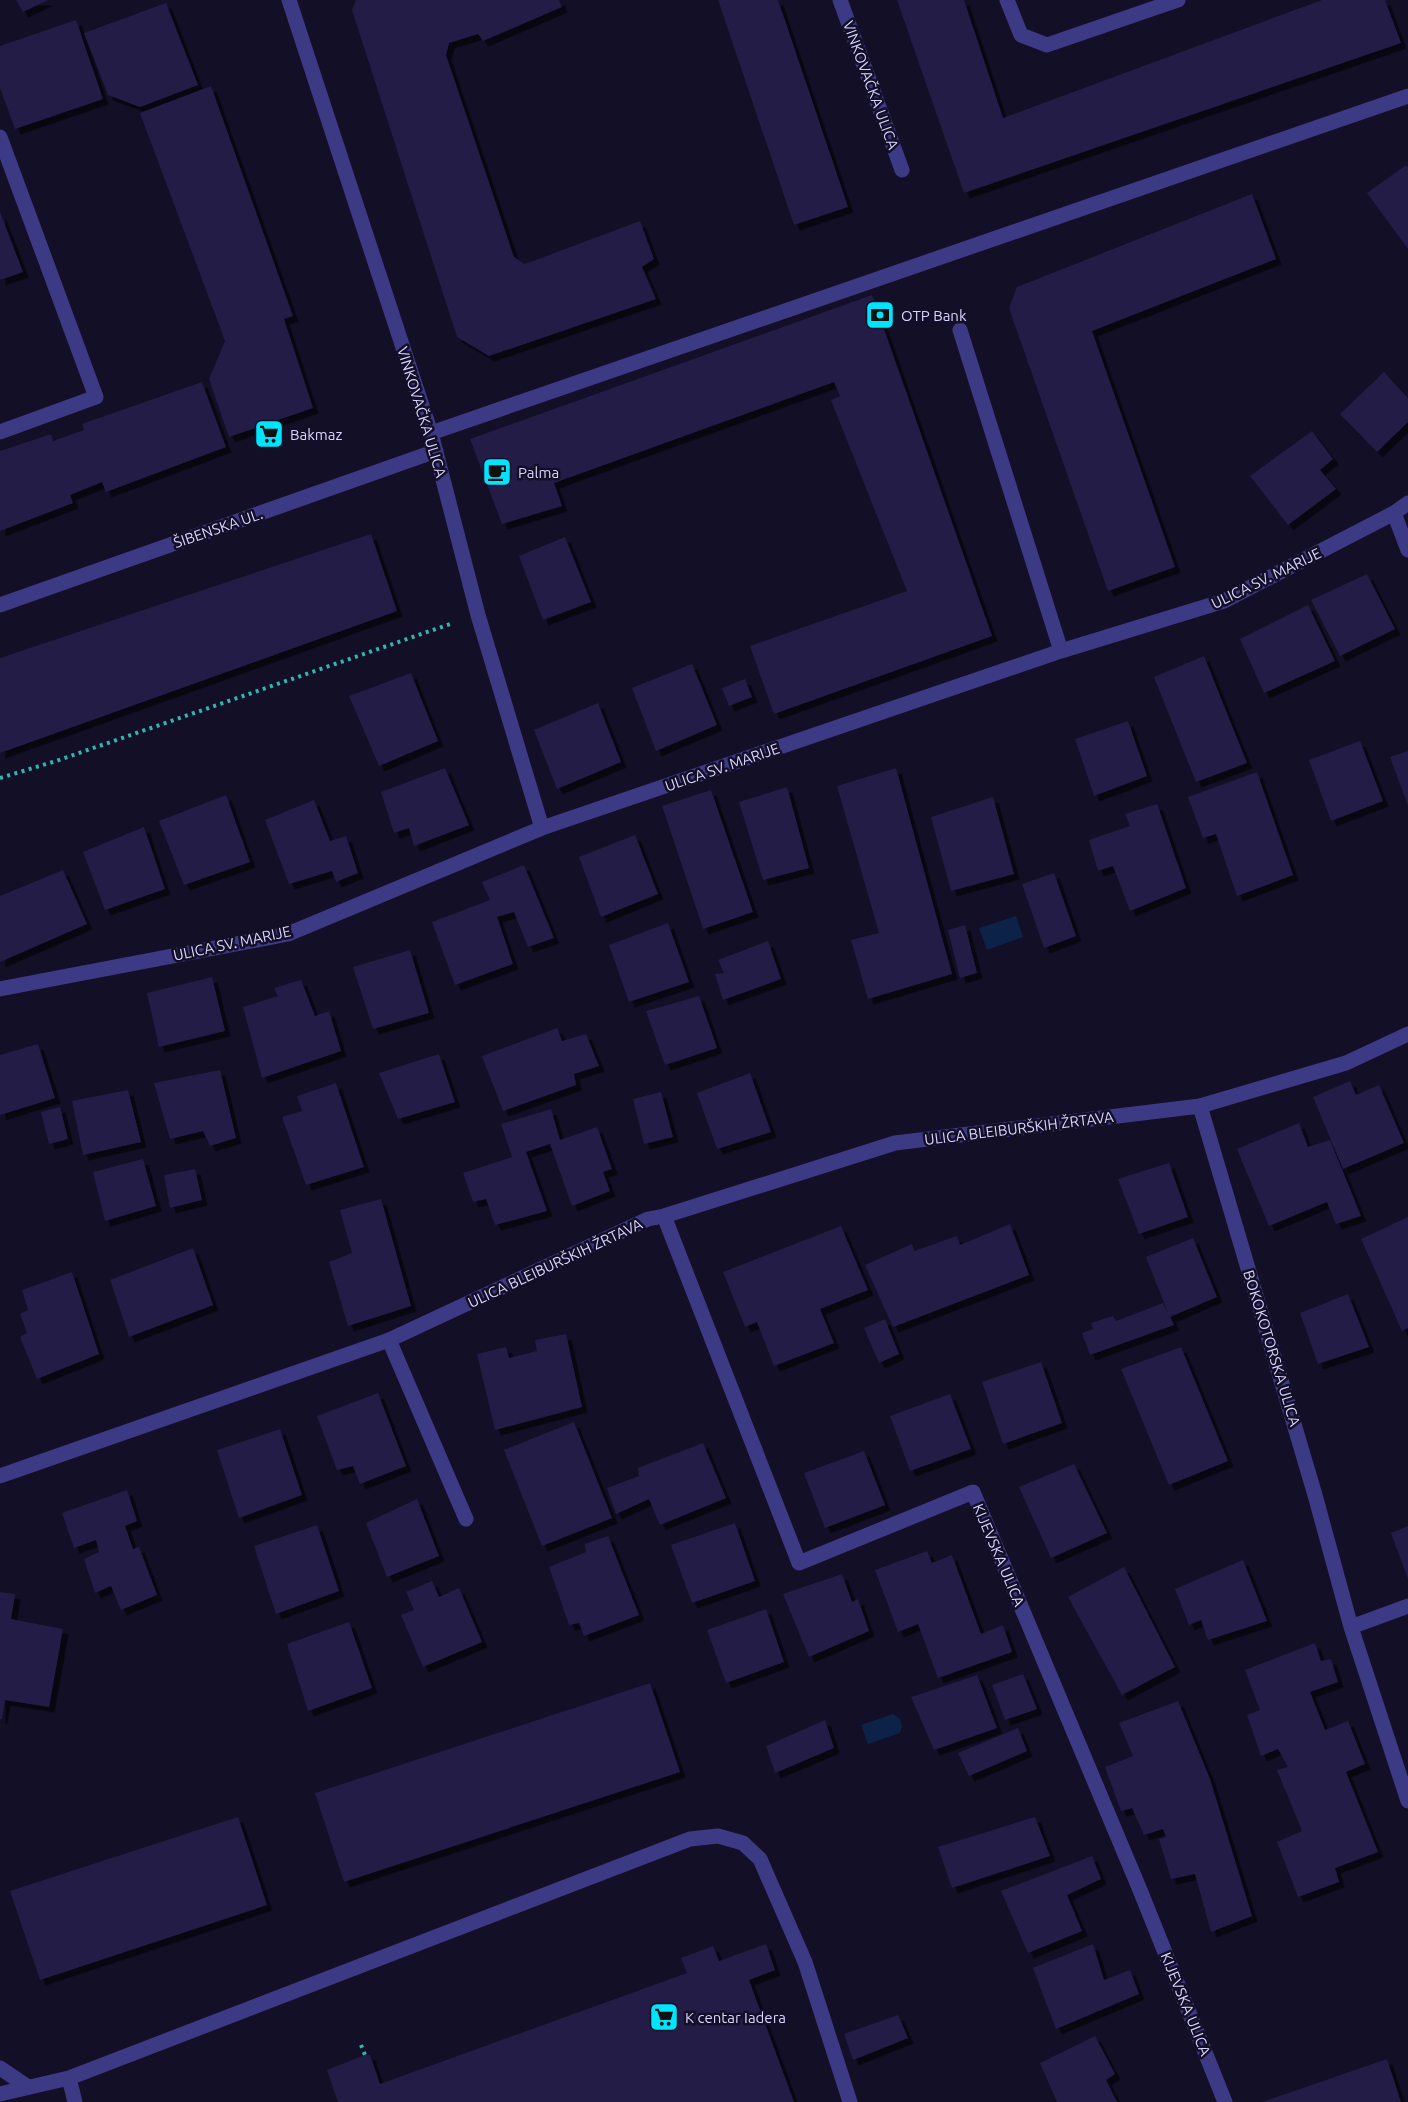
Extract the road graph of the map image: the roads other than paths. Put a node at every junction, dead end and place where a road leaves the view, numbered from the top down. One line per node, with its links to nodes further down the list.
1 (290, 0): 10 (street, VINKOVAČKA ULICA)
2 (840, 0): 7 (street, VINKOVAČKA ULICA)
3 (1007, 0): 4 (street)
4 (1178, 0)
5 (1408, 96): 10 (street)
6 (0, 137): 9 (street)
7 (902, 170)
8 (960, 330): 16 (street)
9 (0, 432)
10 (430, 433): 11 (street, VINKOVAČKA ULICA)
11 (436, 451): 15 (street, ŠIBENSKA UL.); 17 (street, VINKOVAČKA ULICA)
12 (1408, 503): 13 (street, ULICA SV. MARIJE)
13 (1394, 513): 14 (street); 16 (street, ULICA SV. MARIJE)
14 (1408, 549)
15 (0, 605)
16 (1061, 651): 17 (street, ULICA SV. MARIJE)
17 (543, 828): 18 (street, ULICA SV. MARIJE)
18 (0, 989)
19 (1408, 1034): 20 (street)
20 (1200, 1106): 21 (street, ULICA BLEIBURŠKIH ŽRTAVA); 26 (street, BOKOKOTORSKA ULICA)
21 (664, 1216): 22 (street, ULICA BLEIBURŠKIH ŽRTAVA); 35 (street, KIJEVSKA ULICA)
22 (389, 1340): 23 (street, ULICA BLEIBURŠKIH ŽRTAVA); 24 (street)
23 (0, 1476)
24 (466, 1520)
25 (1408, 1606): 26 (street)
26 (1351, 1627): 27 (street, BOKOKOTORSKA ULICA)
27 (1408, 1801)
28 (0, 2068): 31 (street)
29 (69, 2078): 31 (street); 33 (street); 34 (street)
30 (0, 2080): 31 (street)
31 (28, 2087): 32 (street)
32 (0, 2094)
33 (75, 2102)
34 (850, 2102)
35 (1225, 2102)

